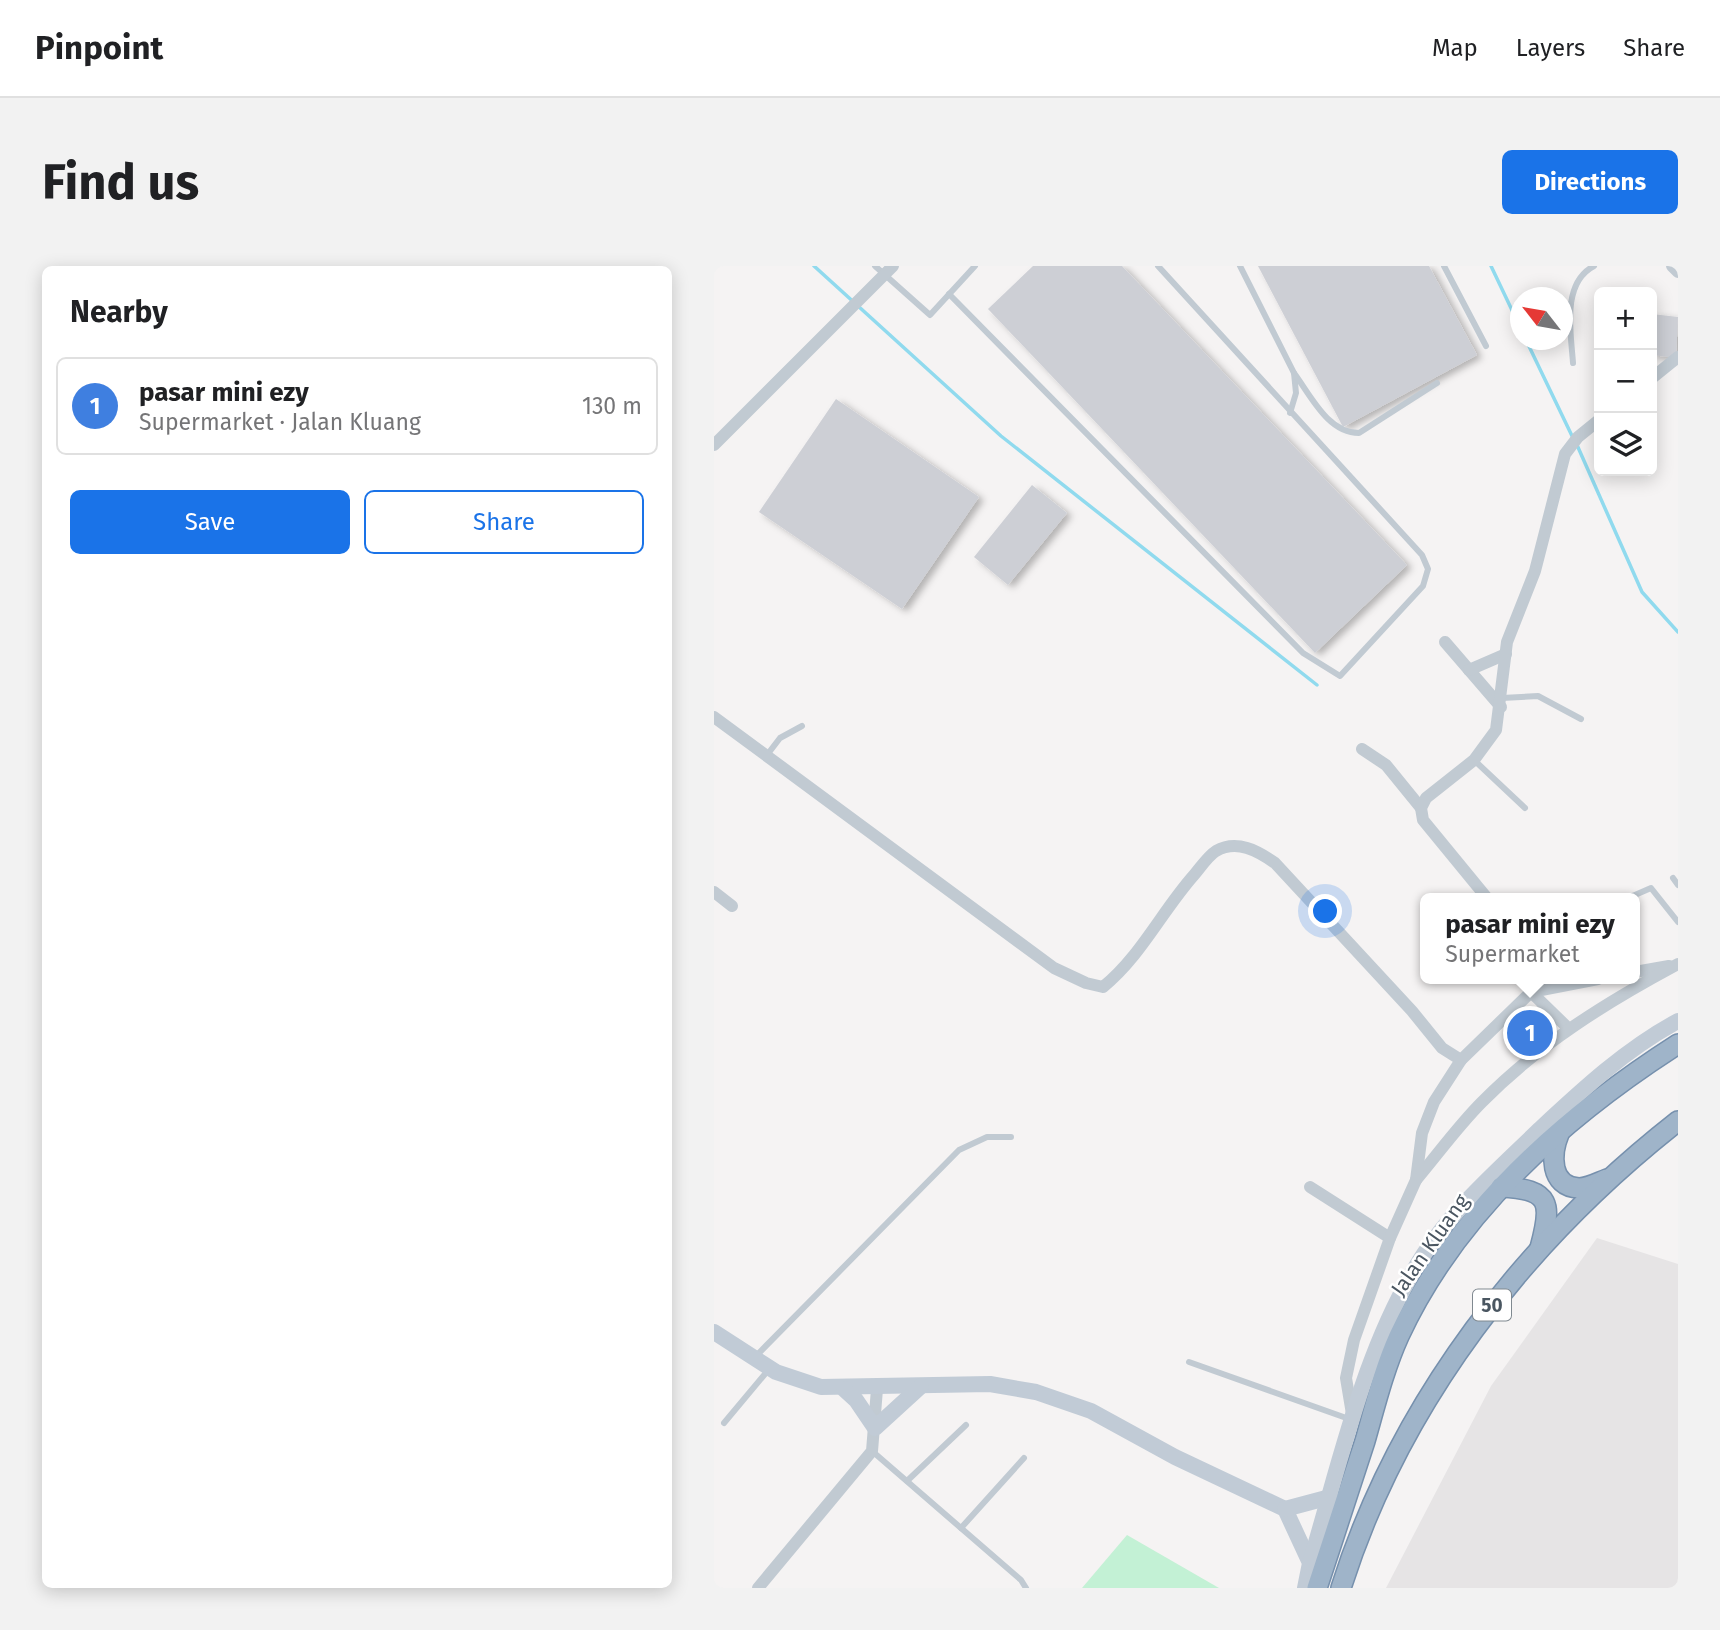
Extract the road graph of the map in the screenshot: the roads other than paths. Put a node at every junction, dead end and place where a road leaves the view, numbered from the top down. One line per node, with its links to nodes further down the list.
1 (975, 266): 9 (lane)
2 (1158, 266): 16 (lane)
3 (1240, 266): 13 (lane)
4 (1444, 266): 10 (lane)
5 (1594, 266): 12 (lane)
6 (1672, 266): 8 (street)
7 (884, 269): 9 (lane); 18 (street)
8 (1678, 272)
9 (949, 293): 16 (lane)
10 (1486, 346)
11 (1678, 357): 14 (street)
12 (1573, 363)
13 (1294, 373): 15 (lane); 16 (lane)
14 (1657, 374)
15 (1437, 383)
16 (1290, 413)
17 (1594, 425): 20 (street)
18 (714, 445)
19 (1445, 642): 21 (street)
20 (1506, 654): 21 (street); 22 (street)
21 (1469, 670): 22 (street)
22 (1502, 703): 24 (lane); 28 (street)
23 (714, 717): 27 (street)
24 (1581, 719)
25 (802, 726): 27 (lane)
26 (1362, 749): 29 (street)
27 (766, 755): 45 (street)
28 (1474, 760): 29 (street); 30 (lane)
29 (1422, 808): 34 (street)
30 (1525, 808)
31 (1674, 878): 32 (lane)
32 (1678, 885)
33 (714, 892): 36 (street)
34 (1483, 893)
35 (1640, 893): 37 (lane)
36 (732, 906)
37 (1678, 922)
38 (1677, 965): 39 (street); 43 (street)
39 (1640, 971)
40 (1551, 984): 41 (street)
41 (1532, 986): 43 (street); 45 (street)
42 (1678, 1021): 62 (main road)
43 (1568, 1028): 50 (street)
44 (1678, 1044): 47 (highway, Jalan Kluang)
45 (1461, 1060): 50 (street)
46 (1678, 1121): 49 (highway, 50)
47 (1560, 1131): 49 (highway); 52 (highway, Jalan Kluang)
48 (1011, 1137): 56 (lane)
49 (1615, 1177): 54 (highway, 50)
50 (1416, 1180): 53 (street)
51 (1310, 1187): 53 (street)
52 (1501, 1187): 54 (highway); 76 (highway, Jalan Kluang)
53 (1390, 1238): 62 (street)
54 (1540, 1248): 77 (highway, 50)
55 (714, 1332): 56 (main road)
56 (752, 1359): 58 (main road)
57 (1189, 1362): 62 (lane)
58 (770, 1368): 60 (main road); 63 (lane)
59 (920, 1385): 61 (main road); 65 (main road); 70 (main road)
60 (844, 1389): 61 (main road); 65 (main road)
61 (877, 1389): 65 (street)
62 (1354, 1421): 69 (main road)
63 (724, 1423)
64 (966, 1425): 68 (lane)
65 (875, 1428): 66 (street)
66 (872, 1451): 68 (lane); 73 (street)
67 (1024, 1458): 71 (lane)
68 (907, 1481): 71 (lane)
69 (1330, 1497): 70 (main road); 72 (main road)
70 (1285, 1509): 72 (main road)
71 (961, 1528): 74 (lane)
72 (1310, 1563): 75 (main road)
73 (758, 1588)
74 (1026, 1588)
75 (1304, 1588)
76 (1317, 1588)
77 (1341, 1588)

